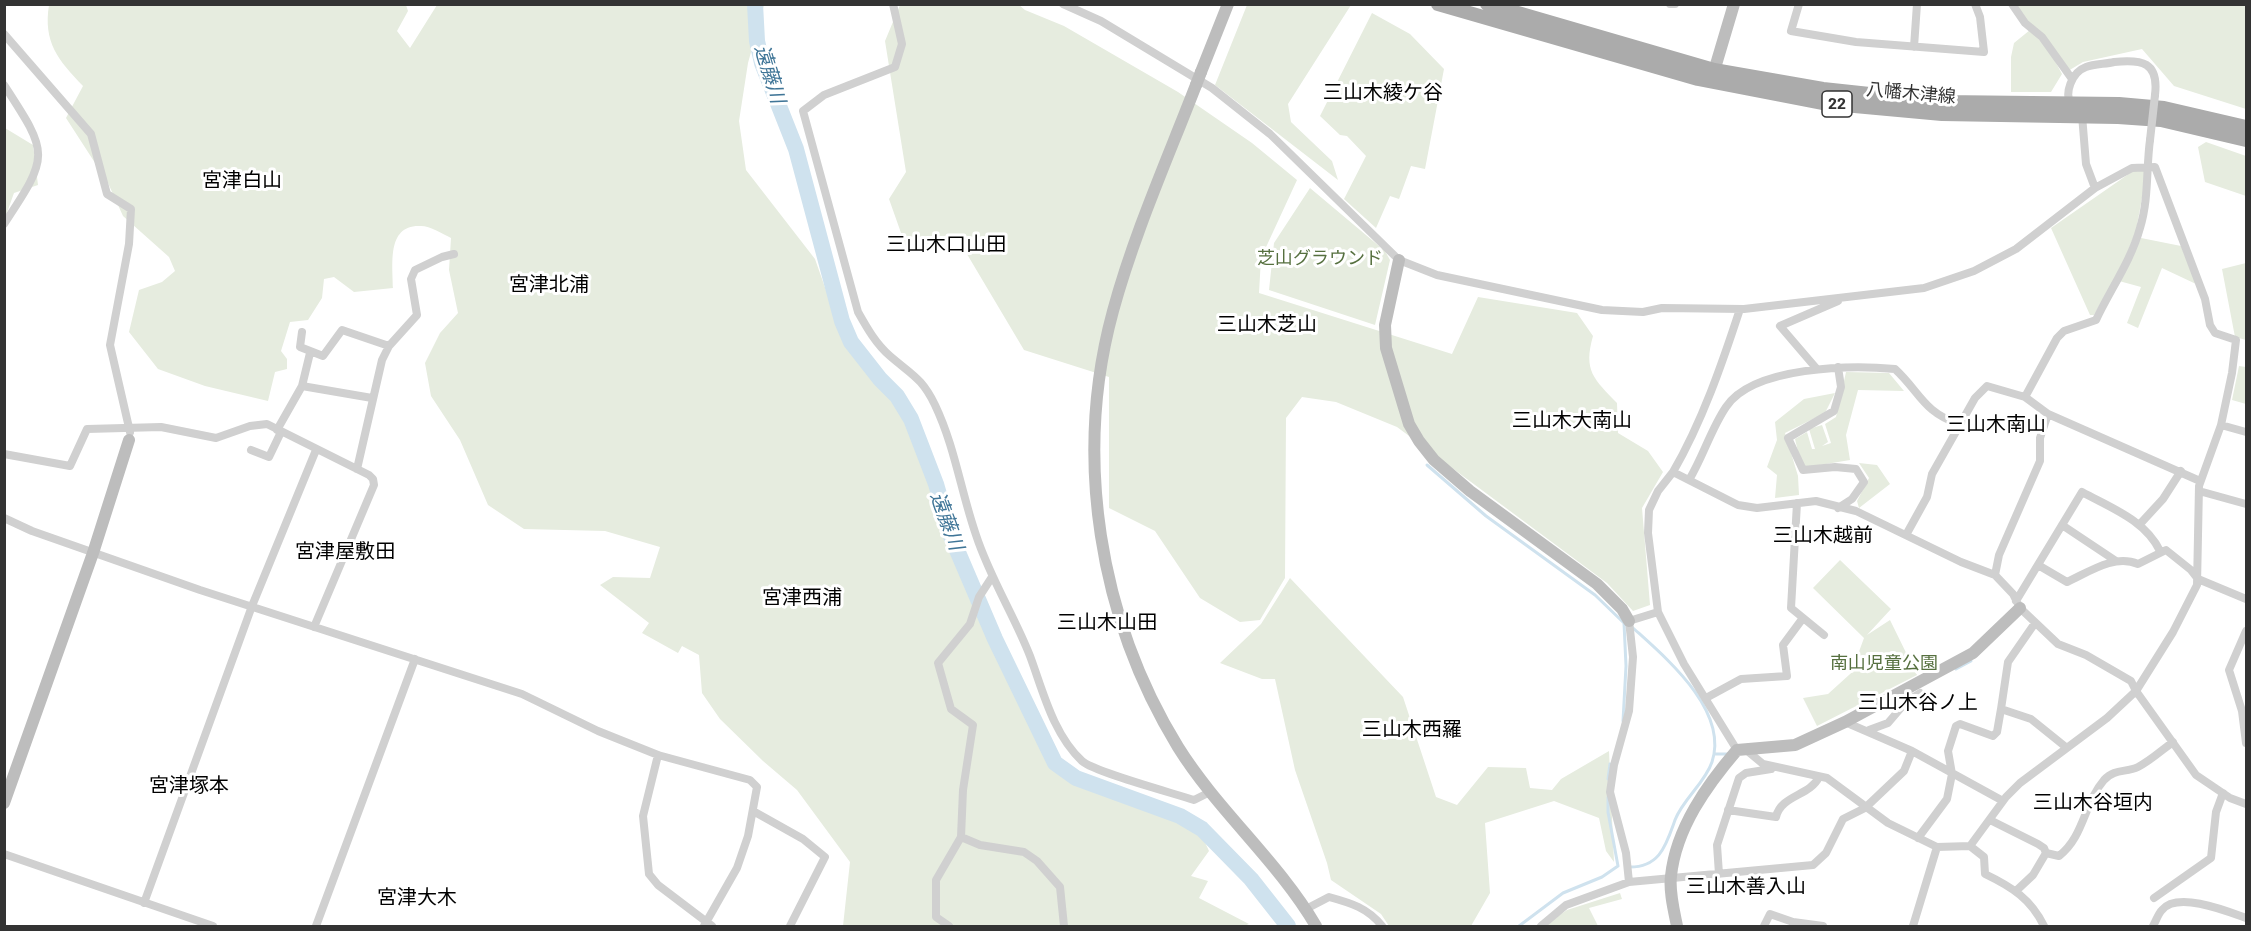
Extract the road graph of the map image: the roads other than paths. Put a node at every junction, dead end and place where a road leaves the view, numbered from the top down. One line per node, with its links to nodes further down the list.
1 (893, 4): 63 (street)
2 (1063, 4): 26 (street)
3 (1228, 4): 91 (street, bridge)
4 (1438, 4): 15 (main road, 八幡木津線 / 22)
5 (1486, 4): 15 (main road, 八幡木津線 / 22)
6 (1670, 4): 7 (street)
7 (1675, 4)
8 (1734, 4): 15 (street)
9 (1799, 4): 14 (street)
10 (1917, 4): 14 (street)
11 (1974, 4): 14 (street)
12 (2012, 4): 16 (street)
13 (4, 34): 42 (street)
14 (1914, 47)
15 (1713, 76): 18 (main road, 八幡木津線 / 22); 19 (main road, 八幡木津線 / 22)
16 (2072, 79): 18 (street); 22 (street, bridge)
17 (4, 85): 24 (street)
18 (2070, 104): 19 (street); 20 (main road, 八幡木津線 / 22)
19 (2083, 116): 21 (main road, 八幡木津線 / 22); 23 (street)
20 (2247, 127)
21 (2247, 140)
22 (2147, 167): 23 (street); 35 (street); 39 (street)
23 (2095, 188): 27 (street)
24 (4, 224)
25 (454, 254): 30 (street)
26 (1399, 260): 28 (street); 70 (street)
27 (1847, 297): 28 (street); 33 (street)
28 (1740, 309): 48 (street)
29 (302, 332): 31 (street)
30 (389, 346): 31 (street); 36 (street)
31 (310, 353): 34 (street)
32 (1838, 367): 33 (street); 38 (street); 53 (street)
33 (1816, 368): 49 (street)
34 (302, 386): 36 (street); 40 (street)
35 (2025, 397): 37 (street); 38 (street)
36 (372, 398): 46 (street)
37 (2048, 414): 47 (street); 62 (street)
38 (1959, 424): 57 (street)
39 (2221, 425): 41 (street); 50 (street)
40 (279, 431): 42 (street); 43 (street); 44 (street)
41 (2247, 432)
42 (130, 434): 45 (street); 59 (street)
43 (251, 450)
44 (315, 450): 46 (street); 67 (street)
45 (4, 454)
46 (357, 469): 72 (street)
47 (2181, 471): 50 (street); 55 (street)
48 (1673, 472): 49 (street); 68 (street)
49 (1689, 480): 51 (street)
50 (2199, 486): 52 (street); 64 (street)
51 (1797, 503): 53 (street); 69 (street)
52 (2247, 504)
53 (1838, 508): 57 (street)
54 (4, 518): 59 (street)
55 (2140, 524): 56 (street); 58 (street)
56 (2062, 525): 60 (street); 61 (street)
57 (1906, 535): 62 (street)
58 (2160, 551): 60 (street); 64 (street)
59 (93, 553): 67 (street); 94 (street)
60 (2116, 561): 61 (street)
61 (2038, 565): 66 (street)
62 (1995, 575): 66 (street)
63 (992, 577): 91 (street); 100 (street)
64 (2198, 579): 65 (street); 76 (street)
65 (2247, 599)
66 (2018, 605): 71 (street); 80 (street)
67 (252, 606): 72 (street); 111 (street)
68 (1658, 612): 70 (street); 78 (street)
69 (1803, 618): 74 (street); 78 (street)
70 (1629, 621): 108 (street)
71 (2035, 623): 76 (street); 79 (street)
72 (314, 627): 75 (street)
73 (2246, 633): 83 (street)
74 (1824, 635)
75 (415, 658): 87 (street); 116 (street)
76 (2136, 691): 82 (street); 84 (street)
77 (1920, 693): 81 (street)
78 (1706, 698): 85 (street)
79 (2001, 709): 84 (street); 89 (street)
80 (1845, 722): 81 (street); 85 (street)
81 (1869, 730): 86 (street)
82 (2173, 742): 92 (street); 104 (street)
83 (2247, 743)
84 (2067, 748): 93 (street)
85 (1740, 749): 88 (street); 107 (street)
86 (1912, 751): 89 (street); 96 (street)
87 (658, 755): 98 (street); 114 (street)
88 (1778, 768): 90 (street); 97 (street)
89 (1952, 773): 93 (street); 101 (street)
90 (1819, 777): 96 (street); 97 (street)
91 (1210, 792): 112 (street)
92 (2223, 793): 95 (street); 110 (street)
93 (2003, 801): 99 (street)
94 (4, 803)
95 (2247, 804)
96 (1865, 808): 101 (street); 106 (street)
97 (1728, 810): 106 (street)
98 (753, 811): 114 (street); 117 (street)
99 (1990, 820): 102 (street); 104 (street)
100 (961, 837): 118 (street); 119 (street)
101 (1918, 838): 103 (street)
102 (1970, 846): 103 (street); 109 (street)
103 (1937, 847): 126 (street)
104 (2046, 853): 109 (street)
105 (4, 854): 111 (street)
106 (1719, 874): 107 (street)
107 (1670, 878): 108 (street); 123 (street)
108 (1629, 882): 122 (street)
109 (2017, 890): 127 (street)
110 (2154, 898)
111 (144, 903): 115 (street)
112 (1305, 909): 120 (street); 121 (street)
113 (2247, 918): 128 (street)
114 (708, 925)
115 (213, 927)
116 (316, 927)
117 (790, 927)
118 (949, 927)
119 (1064, 927)
120 (1316, 927)
121 (1383, 927)
122 (1541, 927)
123 (1677, 927)
124 (1764, 927): 125 (street)
125 (1823, 927)
126 (1913, 927)
127 (2044, 927)
128 (2153, 927)

